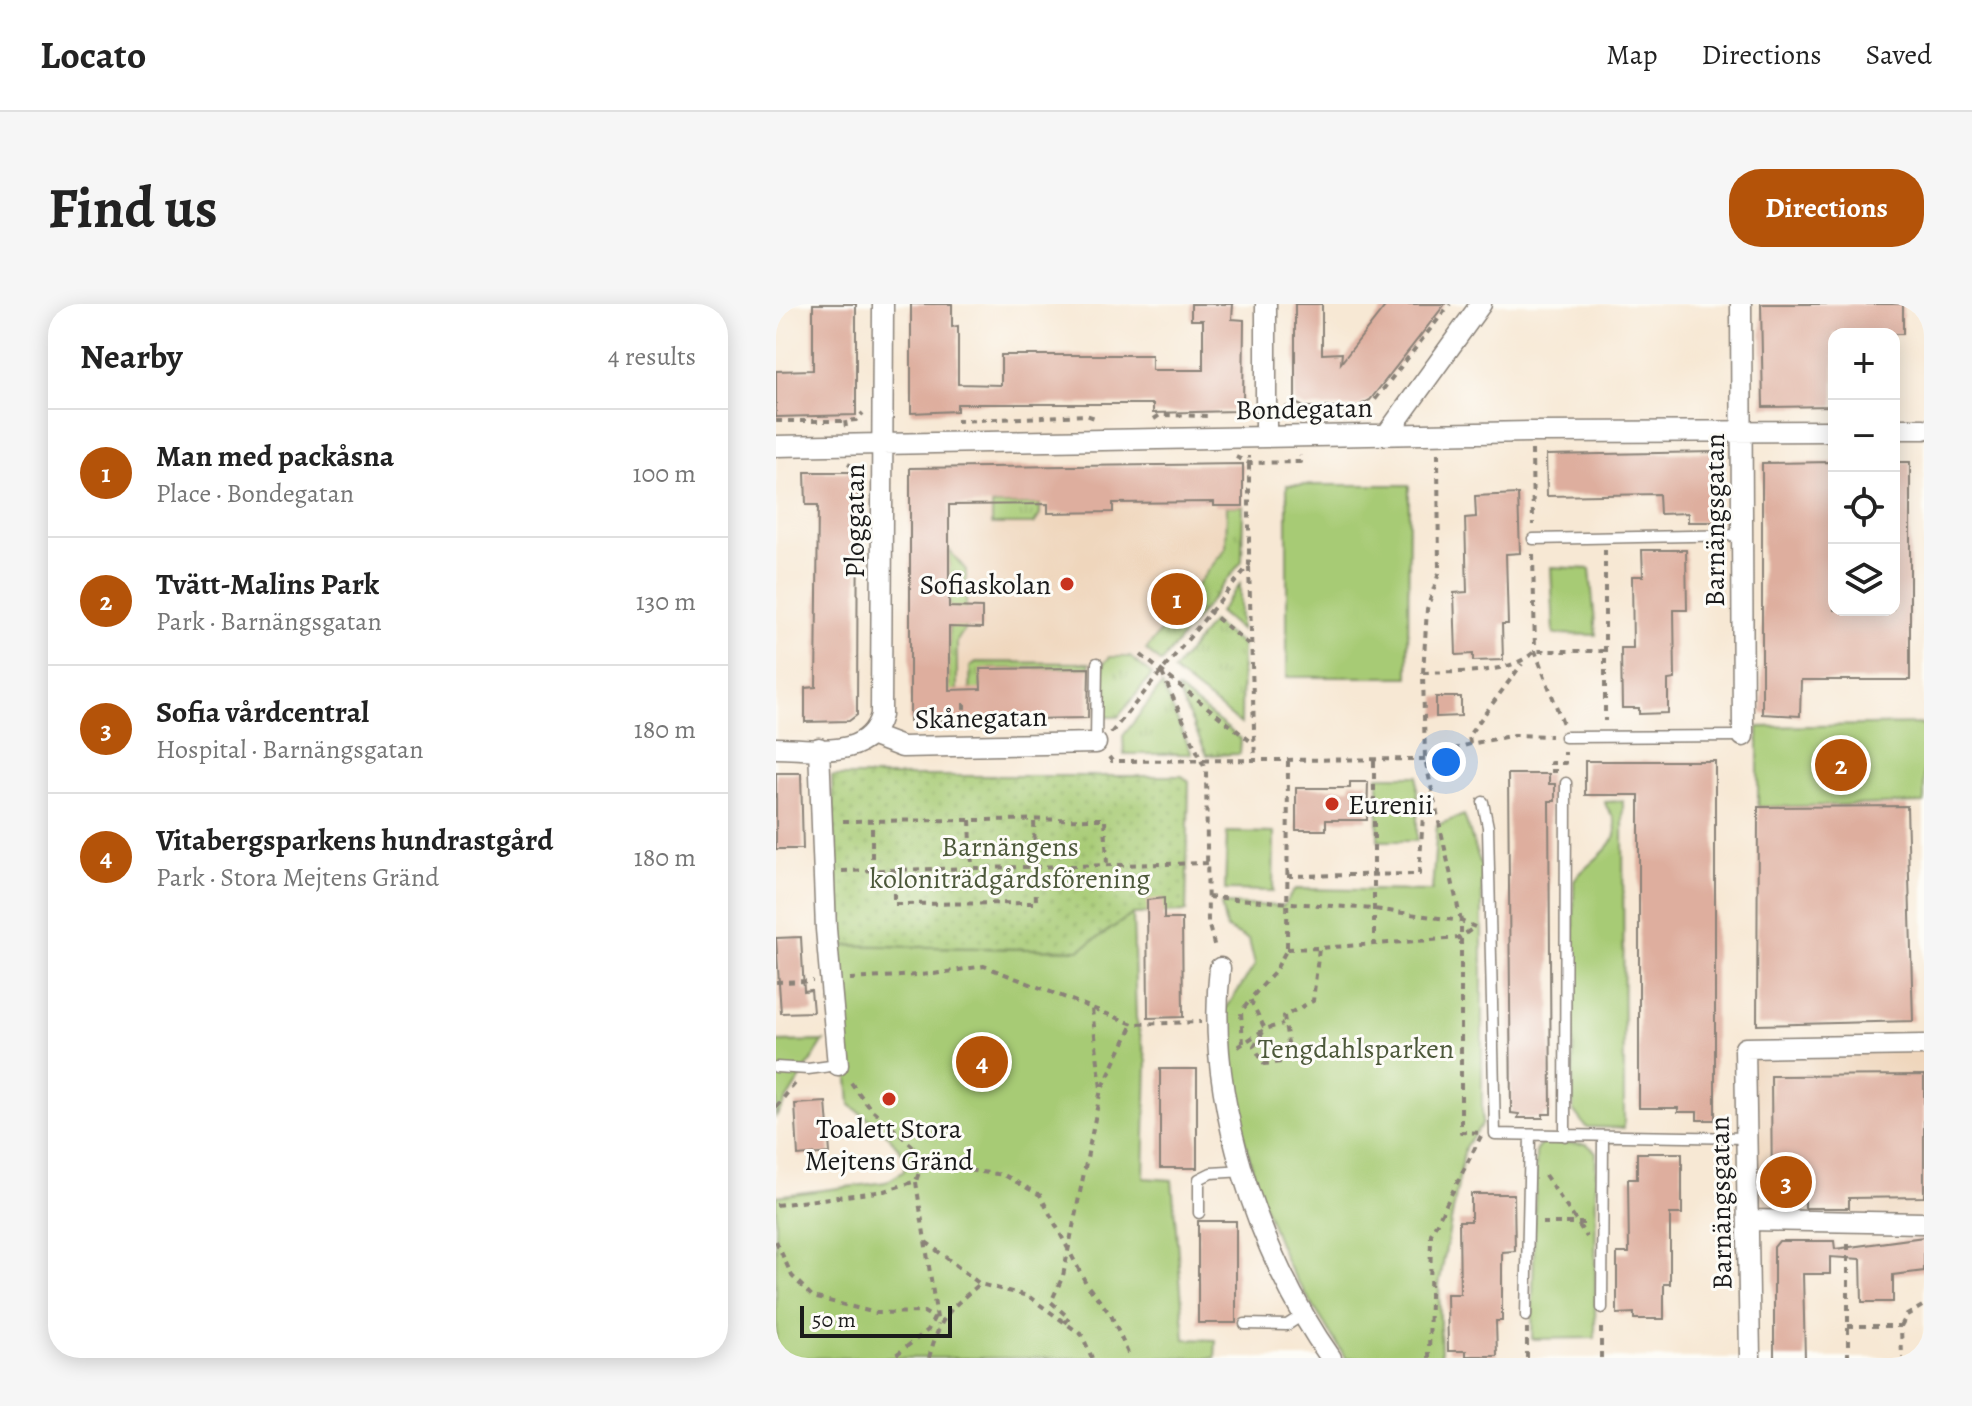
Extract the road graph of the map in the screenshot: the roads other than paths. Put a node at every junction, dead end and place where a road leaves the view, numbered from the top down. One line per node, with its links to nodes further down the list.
1 (883, 304): 11 (street, Ploggatan)
2 (1266, 304): 10 (street)
3 (1481, 304): 9 (street)
4 (1741, 304): 8 (street, Barnängsgatan)
5 (1900, 429): 6 (street)
6 (1924, 429)
7 (1828, 431): 8 (street, Bondegatan)
8 (1742, 433): 9 (street, Bondegatan); 13 (street, Barnängsgatan)
9 (1387, 434): 10 (street, Bondegatan)
10 (1258, 437): 11 (street, Bondegatan)
11 (883, 444): 12 (street, Bondegatan); 16 (street, Ploggatan)
12 (776, 446)
13 (1743, 535): 14 (lane); 17 (street, Barnängsgatan)
14 (1533, 539)
15 (1097, 663): 19 (lane)
16 (873, 736): 19 (street, Skånegatan); 21 (street, Skånegatan)
17 (1743, 736): 18 (lane)
18 (1565, 737)
19 (1096, 743)
20 (776, 748): 21 (street, Skånegatan)
21 (819, 748): 26 (street)
22 (1566, 783): 29 (lane)
23 (1483, 802): 28 (lane)
24 (1220, 968): 32 (street)
25 (1924, 1045): 31 (street, Barnängsgatan)
26 (838, 1065): 27 (lane)
27 (776, 1067)
28 (1530, 1135): 29 (lane); 38 (lane)
29 (1565, 1136): 30 (lane)
30 (1603, 1136): 31 (lane); 36 (lane)
31 (1748, 1138): 34 (street, Barnängsgatan)
32 (1245, 1171): 33 (lane); 37 (street)
33 (1199, 1213)
34 (1749, 1220): 35 (street); 41 (street, Barnängsgatan)
35 (1924, 1223)
36 (1602, 1308)
37 (1304, 1314): 39 (lane); 40 (street)
38 (1526, 1316)
39 (1245, 1324)
40 (1331, 1358)
41 (1750, 1358)

